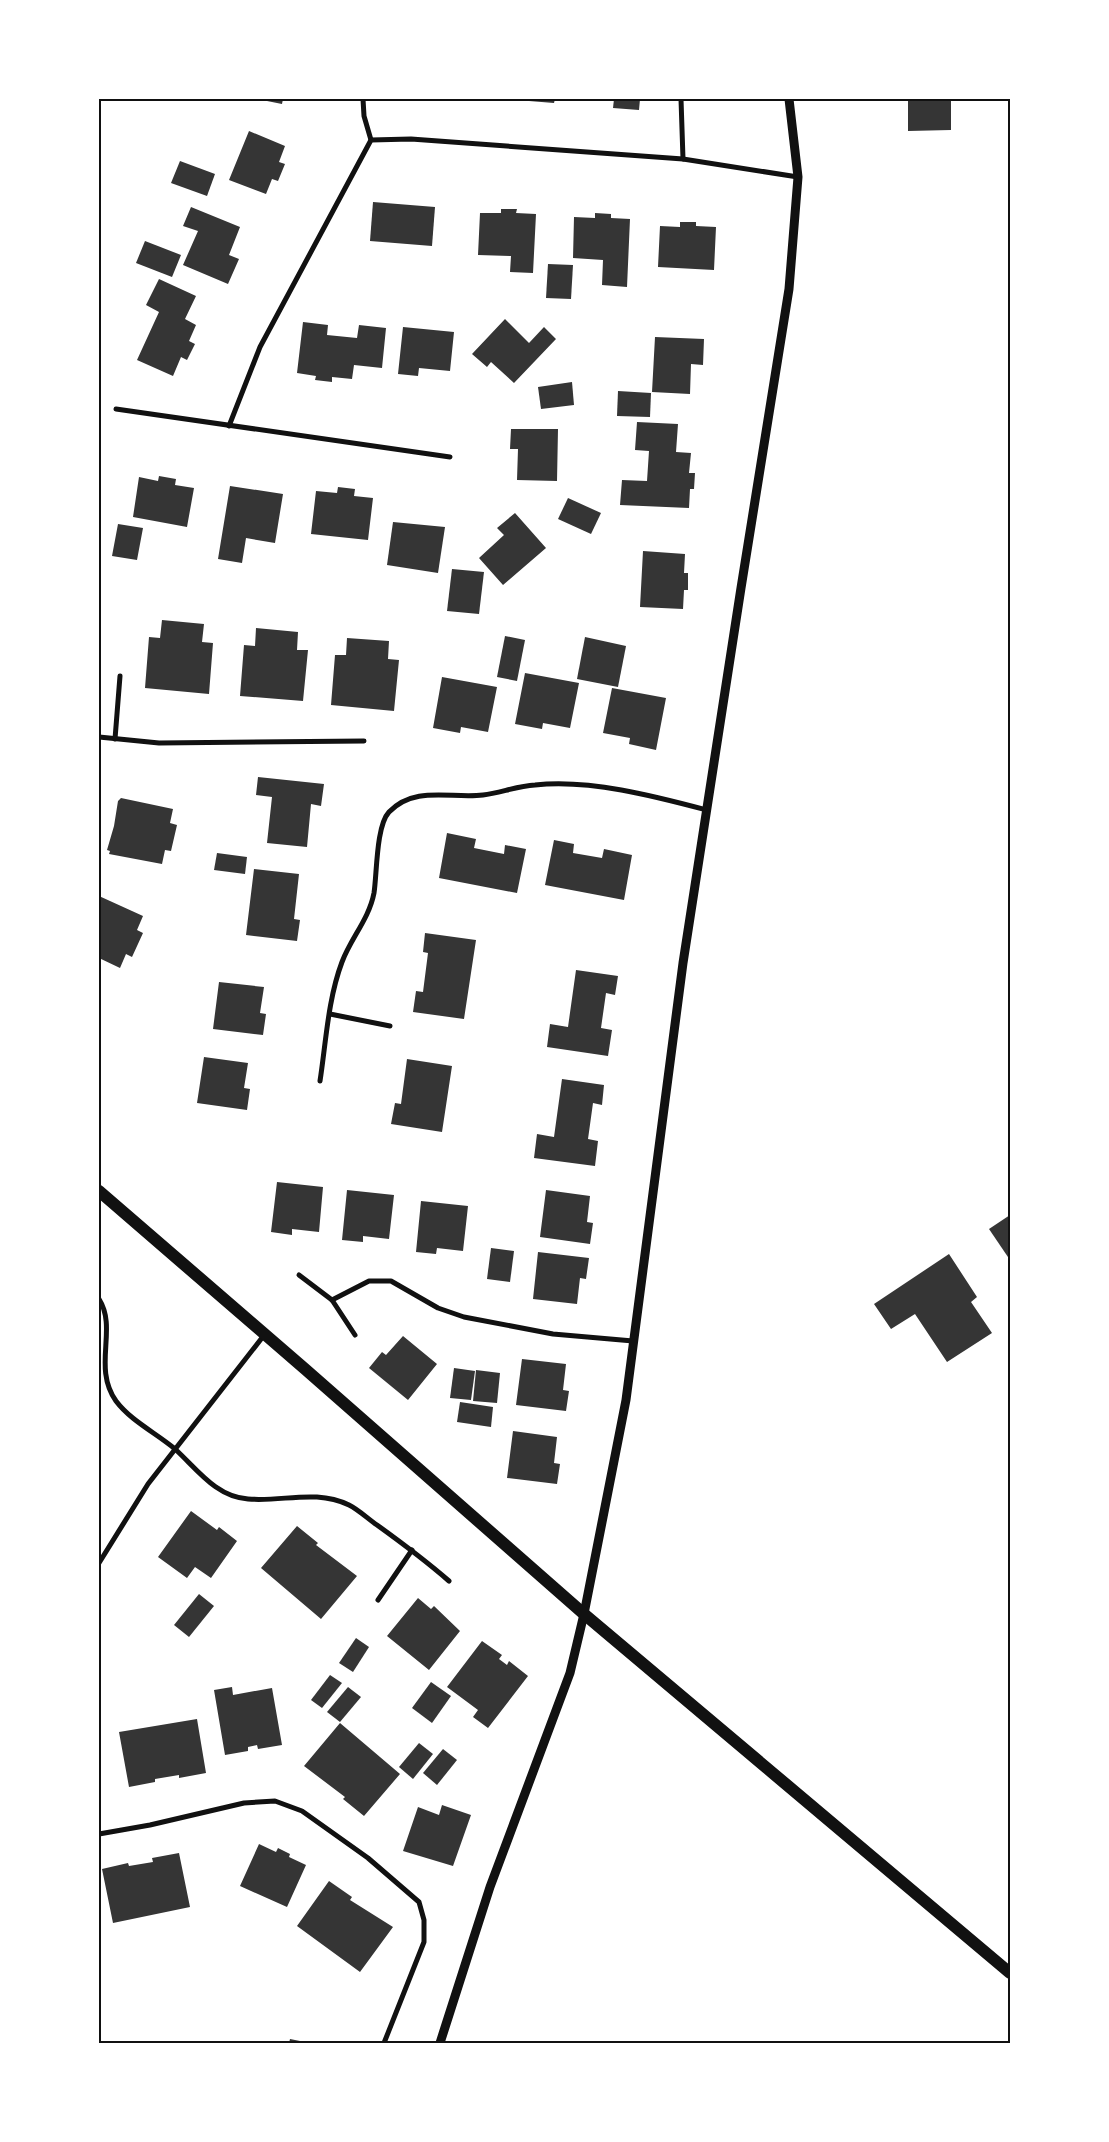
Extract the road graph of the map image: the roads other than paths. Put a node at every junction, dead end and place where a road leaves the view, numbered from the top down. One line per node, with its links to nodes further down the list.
1 (363, 99): 4 (street)
2 (681, 99): 5 (street)
3 (789, 99): 6 (street)
4 (370, 140): 5 (street); 8 (street)
5 (683, 159): 6 (street)
6 (798, 177): 14 (street)
7 (116, 409): 8 (street)
8 (229, 426): 9 (street)
9 (450, 457)
10 (120, 676): 12 (street)
11 (99, 738): 12 (street)
12 (115, 739): 13 (street)
13 (364, 741)
14 (707, 810): 15 (street); 24 (street)
15 (330, 1014): 16 (street); 17 (street)
16 (390, 1026)
17 (320, 1081)
18 (99, 1191): 22 (main road)
19 (299, 1274): 21 (street)
20 (99, 1299): 25 (street)
21 (332, 1300): 23 (street); 24 (street)
22 (265, 1334): 25 (street); 30 (main road)
23 (355, 1335)
24 (633, 1341): 30 (street)
25 (175, 1450): 26 (street); 27 (street)
26 (412, 1550): 28 (street); 29 (street)
27 (99, 1563)
28 (449, 1581)
29 (378, 1600)
30 (584, 1614): 32 (main road); 34 (street)
31 (99, 1834): 33 (street)
32 (1010, 1973)
33 (384, 2043)
34 (440, 2043)

